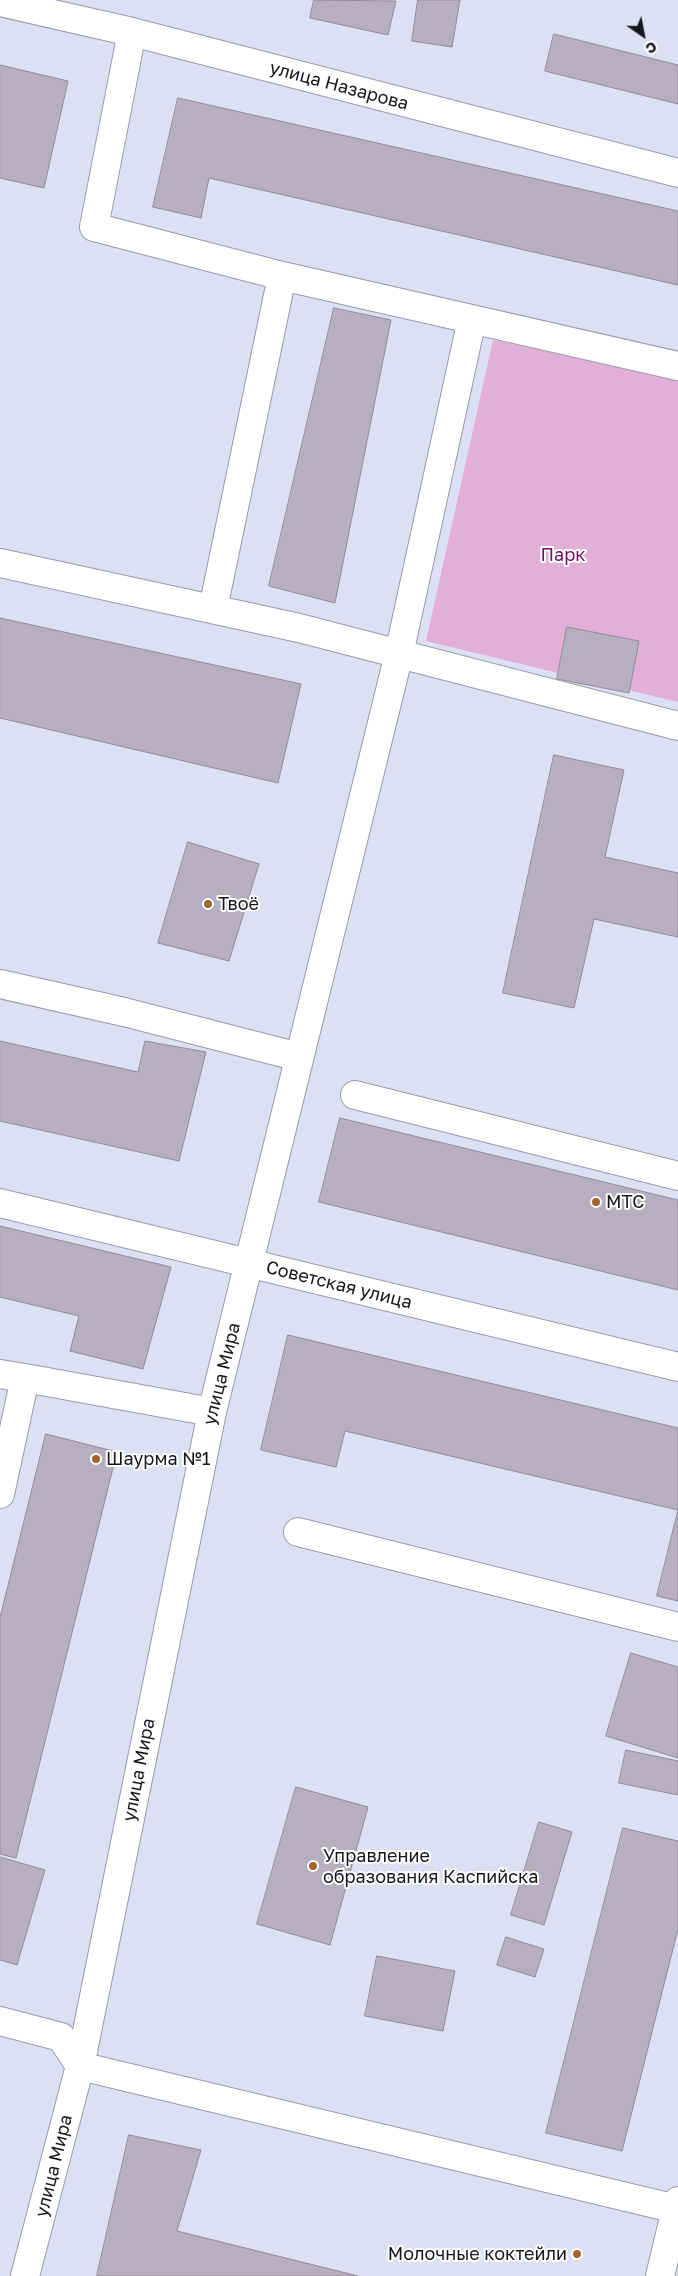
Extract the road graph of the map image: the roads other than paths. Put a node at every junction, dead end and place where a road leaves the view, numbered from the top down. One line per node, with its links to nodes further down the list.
1 (64, 0): 3 (street)
2 (0, 2): 3 (street, улица Назарова)
3 (85, 20): 4 (street, улица Назарова)
4 (132, 32): 5 (street, улица Назарова); 6 (street)
5 (678, 173)
6 (282, 276): 7 (street); 10 (street)
7 (472, 319): 8 (street); 11 (street, улица Мира)
8 (678, 366)
9 (0, 562): 10 (street)
10 (213, 609): 11 (street)
11 (398, 654): 12 (street); 14 (street, улица Мира)
12 (678, 726)
13 (0, 984): 14 (street)
14 (299, 1057): 18 (street, улица Мира)
15 (355, 1095): 16 (street)
16 (678, 1176)
17 (0, 1203): 18 (street, Советская улица)
18 (249, 1263): 19 (street, Советская улица); 21 (street, улица Мира)
19 (678, 1367)
20 (12, 1376): 21 (street); 22 (street)
21 (212, 1412): 26 (street, улица Мира)
22 (0, 1494)
23 (298, 1532): 24 (street)
24 (678, 1627)
25 (0, 2020): 26 (street)
26 (80, 2066): 27 (street); 28 (street, улица Мира)
27 (677, 2205): 29 (street)
28 (25, 2276)
29 (660, 2276)

